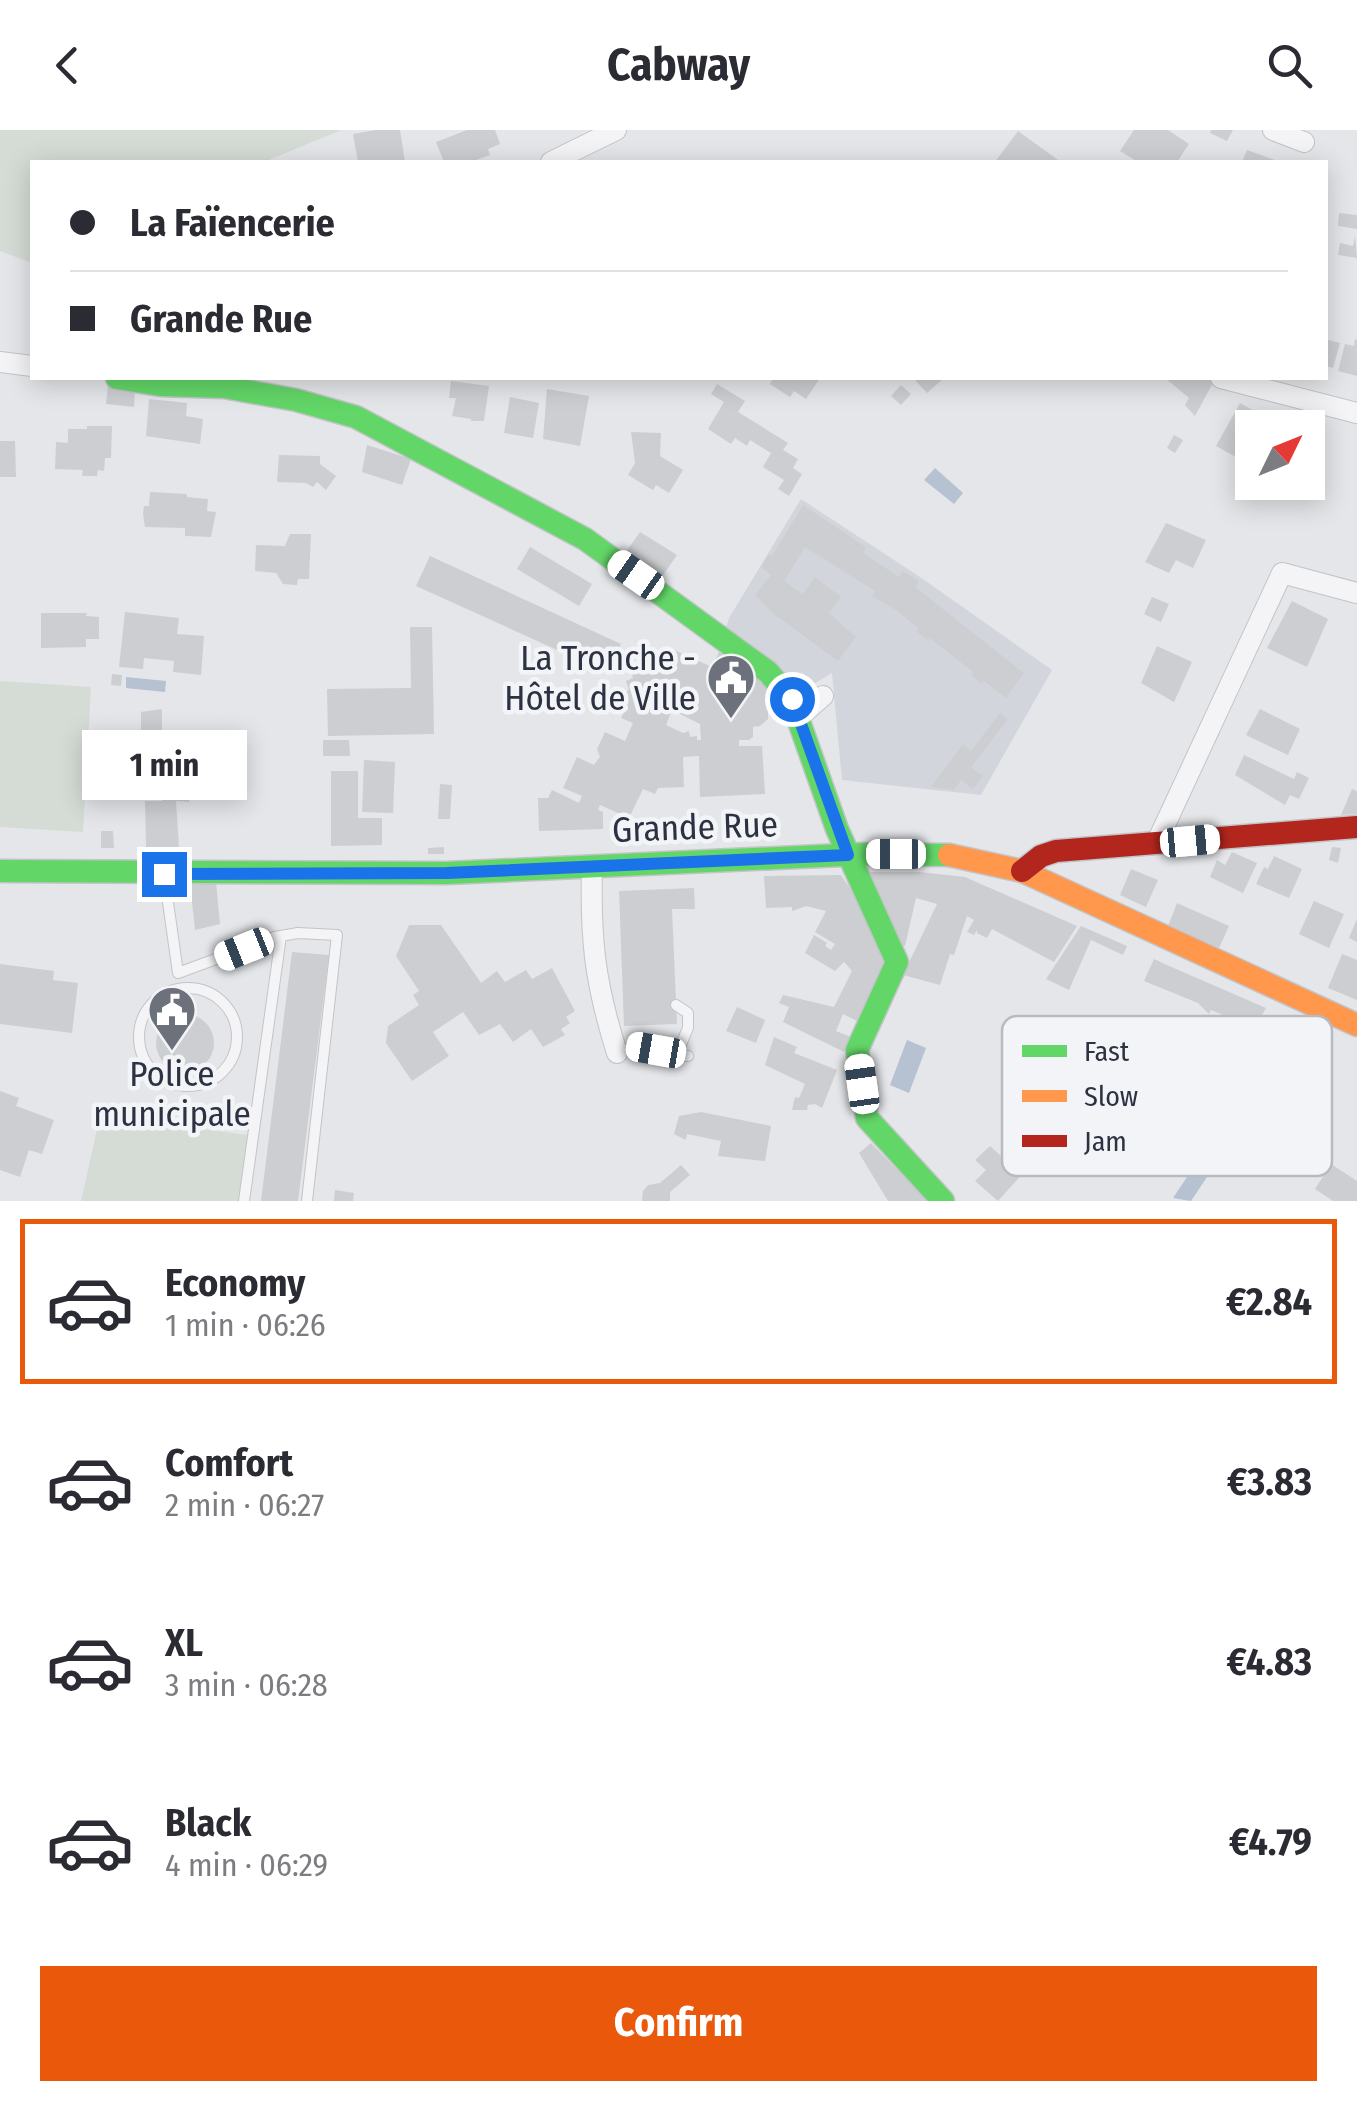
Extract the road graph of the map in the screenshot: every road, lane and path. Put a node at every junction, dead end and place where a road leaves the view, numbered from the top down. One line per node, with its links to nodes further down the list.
1 (616, 130): 4 (street)
2 (1273, 130): 3 (street)
3 (1304, 142)
4 (555, 160)
5 (0, 362): 6 (street)
6 (30, 366)
7 (129, 380): 9 (street)
8 (1229, 380): 10 (street)
9 (224, 382): 13 (street)
10 (1357, 413)
11 (1357, 593): 15 (street)
12 (823, 696): 13 (street)
13 (798, 718): 16 (street)
14 (1357, 827): 15 (street)
15 (1156, 844): 19 (street)
16 (848, 855): 17 (street, Grande Rue); 19 (street, Grande Rue); 29 (street)
17 (592, 866): 20 (street, Grande Rue); 26 (street)
18 (0, 871): 20 (street, Grande Rue)
19 (1022, 871): 25 (street, Grande Rue)
20 (164, 874): 22 (lane)
21 (281, 936): 22 (lane); 27 (lane); 28 (lane)
22 (178, 973): 23 (lane)
23 (187, 988): 23 (lane)
24 (676, 1004): 26 (lane)
25 (1357, 1024)
26 (617, 1054)
27 (244, 1201)
28 (308, 1201)
29 (943, 1201)

